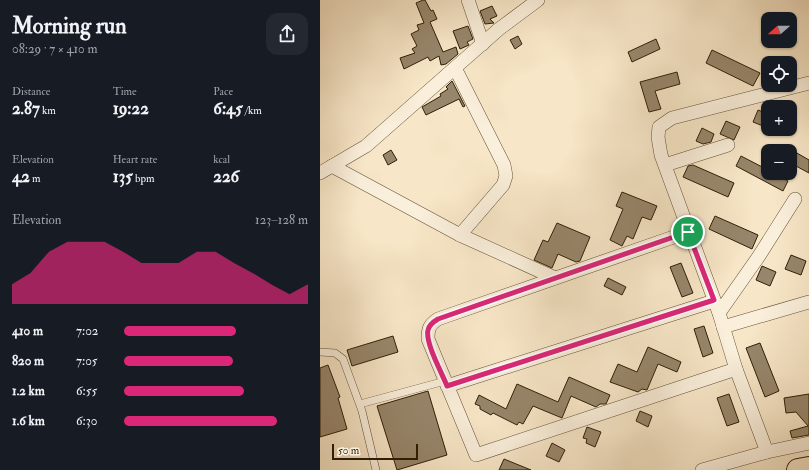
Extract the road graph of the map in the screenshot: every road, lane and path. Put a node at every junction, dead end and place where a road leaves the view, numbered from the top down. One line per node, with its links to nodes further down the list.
1 (468, 0): 3 (street)
2 (538, 0): 3 (street)
3 (483, 44): 4 (street)
4 (455, 68): 8 (street); 12 (street)
5 (809, 83): 7 (street)
6 (728, 145): 7 (street)
7 (665, 165): 11 (street)
8 (332, 166): 9 (street); 12 (street)
9 (320, 173)
10 (795, 199): 16 (street)
11 (688, 232): 13 (street); 14 (street)
12 (460, 234): 13 (street)
13 (555, 278): 20 (street)
14 (714, 300): 16 (street); 20 (street)
15 (809, 302): 17 (street)
16 (719, 313): 17 (street)
17 (723, 327): 19 (street)
18 (320, 352): 21 (lane)
19 (736, 369): 20 (street); 23 (street)
20 (446, 383): 21 (lane)
21 (360, 404): 25 (lane)
22 (809, 443): 23 (street)
23 (767, 452): 26 (street)
24 (809, 468): 27 (highway)
25 (376, 470)
26 (702, 470)
27 (798, 470)

